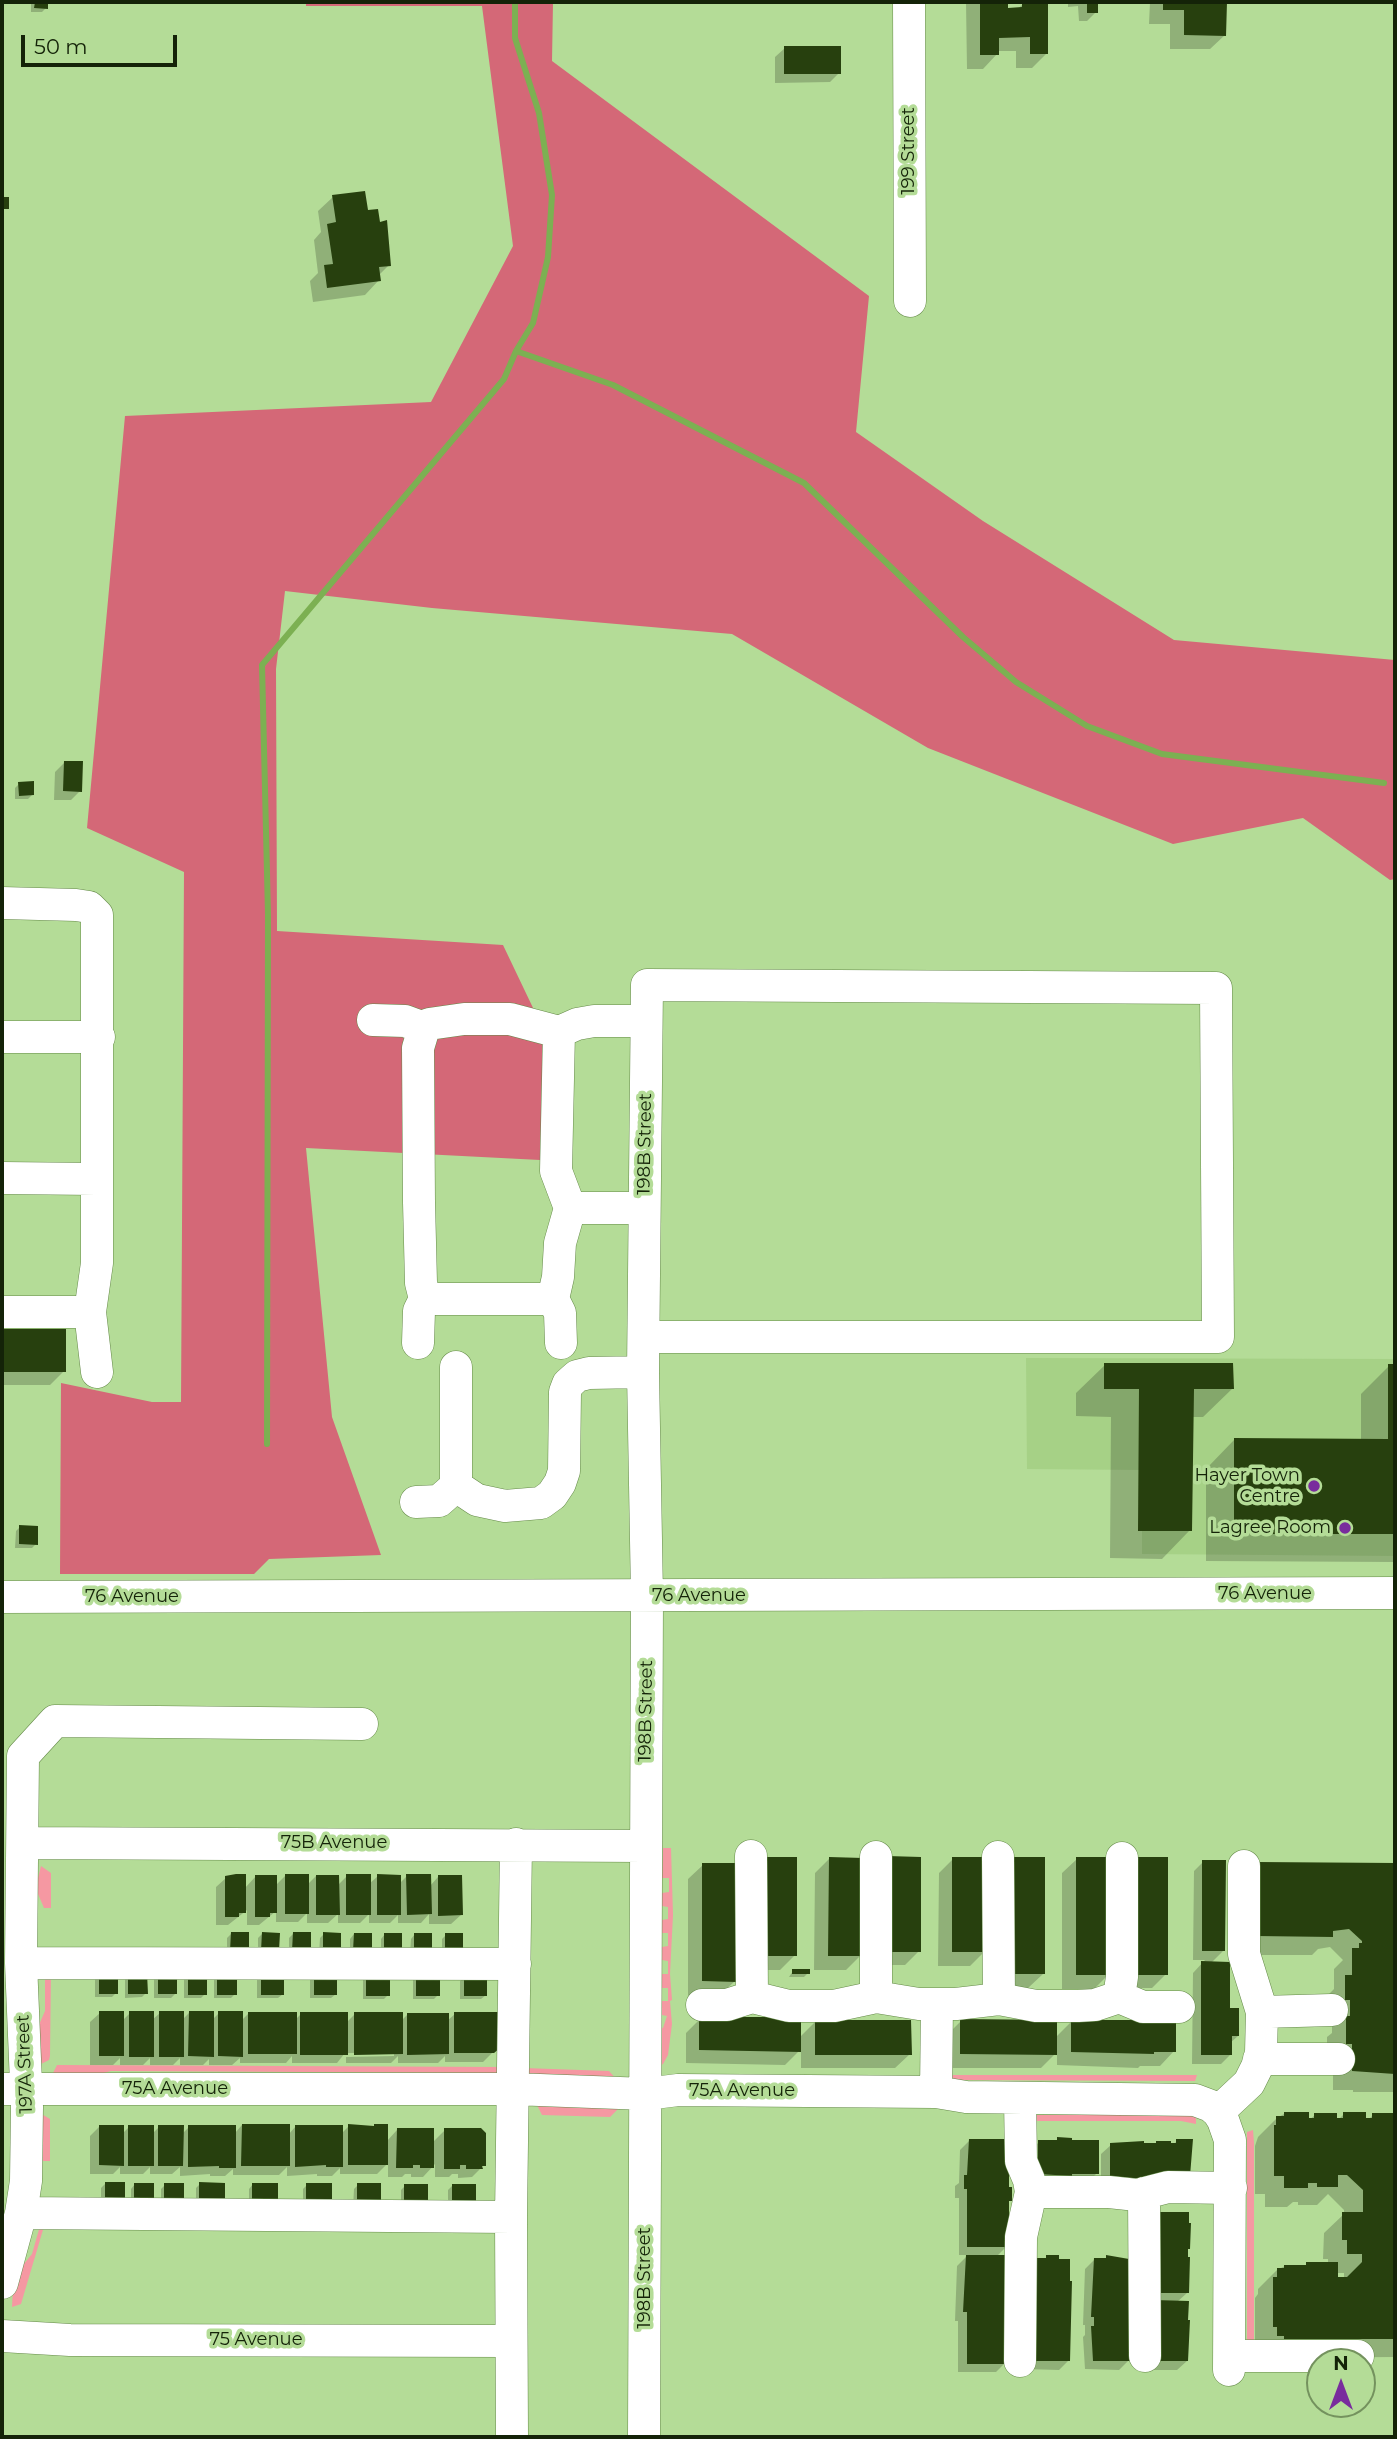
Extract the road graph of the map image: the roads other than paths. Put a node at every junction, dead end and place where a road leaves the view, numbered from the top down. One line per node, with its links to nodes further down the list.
1 (909, 2): 2 (street, 199 Street)
2 (910, 301)
3 (2, 903): 9 (street)
4 (373, 1020): 6 (street)
5 (646, 1021): 7 (street); 13 (street, 198B Street); 18 (street, 198B Street)
6 (424, 1028): 7 (street); 14 (street)
7 (559, 1031): 12 (street)
8 (2, 1037): 9 (street)
9 (99, 1037): 11 (street)
10 (2, 1178): 11 (street)
11 (96, 1179): 17 (street)
12 (570, 1208): 13 (street); 15 (street)
13 (644, 1208): 18 (street, 198B Street)
14 (425, 1299): 15 (street); 19 (street)
15 (553, 1299): 20 (street)
16 (2, 1312): 17 (street)
17 (90, 1312): 22 (street)
18 (644, 1337): 23 (street, 198B Street)
19 (418, 1343)
20 (561, 1343)
21 (456, 1367): 24 (street)
22 (97, 1372)
23 (643, 1372): 24 (street); 27 (street, 198B Street)
24 (456, 1486): 25 (street)
25 (416, 1502)
26 (1395, 1593): 27 (street, 76 Avenue)
27 (647, 1596): 28 (street, 76 Avenue); 32 (street, 198B Street)
28 (2, 1597)
29 (362, 1724): 30 (street, 197A Street)
30 (23, 1843): 31 (street, 75B Avenue); 38 (street, 197A Street)
31 (516, 1844): 32 (street, 75B Avenue); 39 (street)
32 (644, 1846): 54 (street, 198B Street)
33 (751, 1856): 40 (street)
34 (876, 1857): 41 (street)
35 (998, 1857): 43 (street)
36 (1122, 1857): 42 (street)
37 (1244, 1866): 48 (street)
38 (22, 1963): 39 (street); 51 (street, 197A Street)
39 (516, 1964): 52 (street)
40 (752, 1997): 41 (street); 45 (street)
41 (876, 1997): 44 (street)
42 (1119, 1997): 43 (street); 46 (street)
43 (999, 1999): 44 (street)
44 (937, 2004): 53 (street)
45 (702, 2005)
46 (1179, 2007)
47 (1332, 2010): 48 (street)
48 (1262, 2012): 49 (street)
49 (1259, 2059): 50 (street); 56 (street)
50 (1339, 2059)
51 (14, 2089): 52 (street, 75A Avenue); 60 (street, 197A Street)
52 (513, 2089): 54 (street, 75A Avenue); 61 (street)
53 (936, 2092): 54 (street, 75A Avenue); 55 (street, 75A Avenue)
54 (646, 2094): 69 (street, 198B Street)
55 (1020, 2098): 56 (street, 75A Avenue); 58 (street)
56 (1217, 2112): 57 (street)
57 (1231, 2188): 59 (street); 66 (street)
58 (1031, 2192): 59 (street); 67 (street)
59 (1144, 2193): 65 (street)
60 (22, 2213): 61 (street); 62 (street, 197A Street)
61 (511, 2217): 64 (street)
62 (2, 2283)
63 (2, 2336): 64 (street, 75 Avenue)
64 (511, 2341): 68 (street)
65 (1145, 2356)
66 (1306, 2359)
67 (1020, 2361)
68 (512, 2437)
69 (644, 2437)

